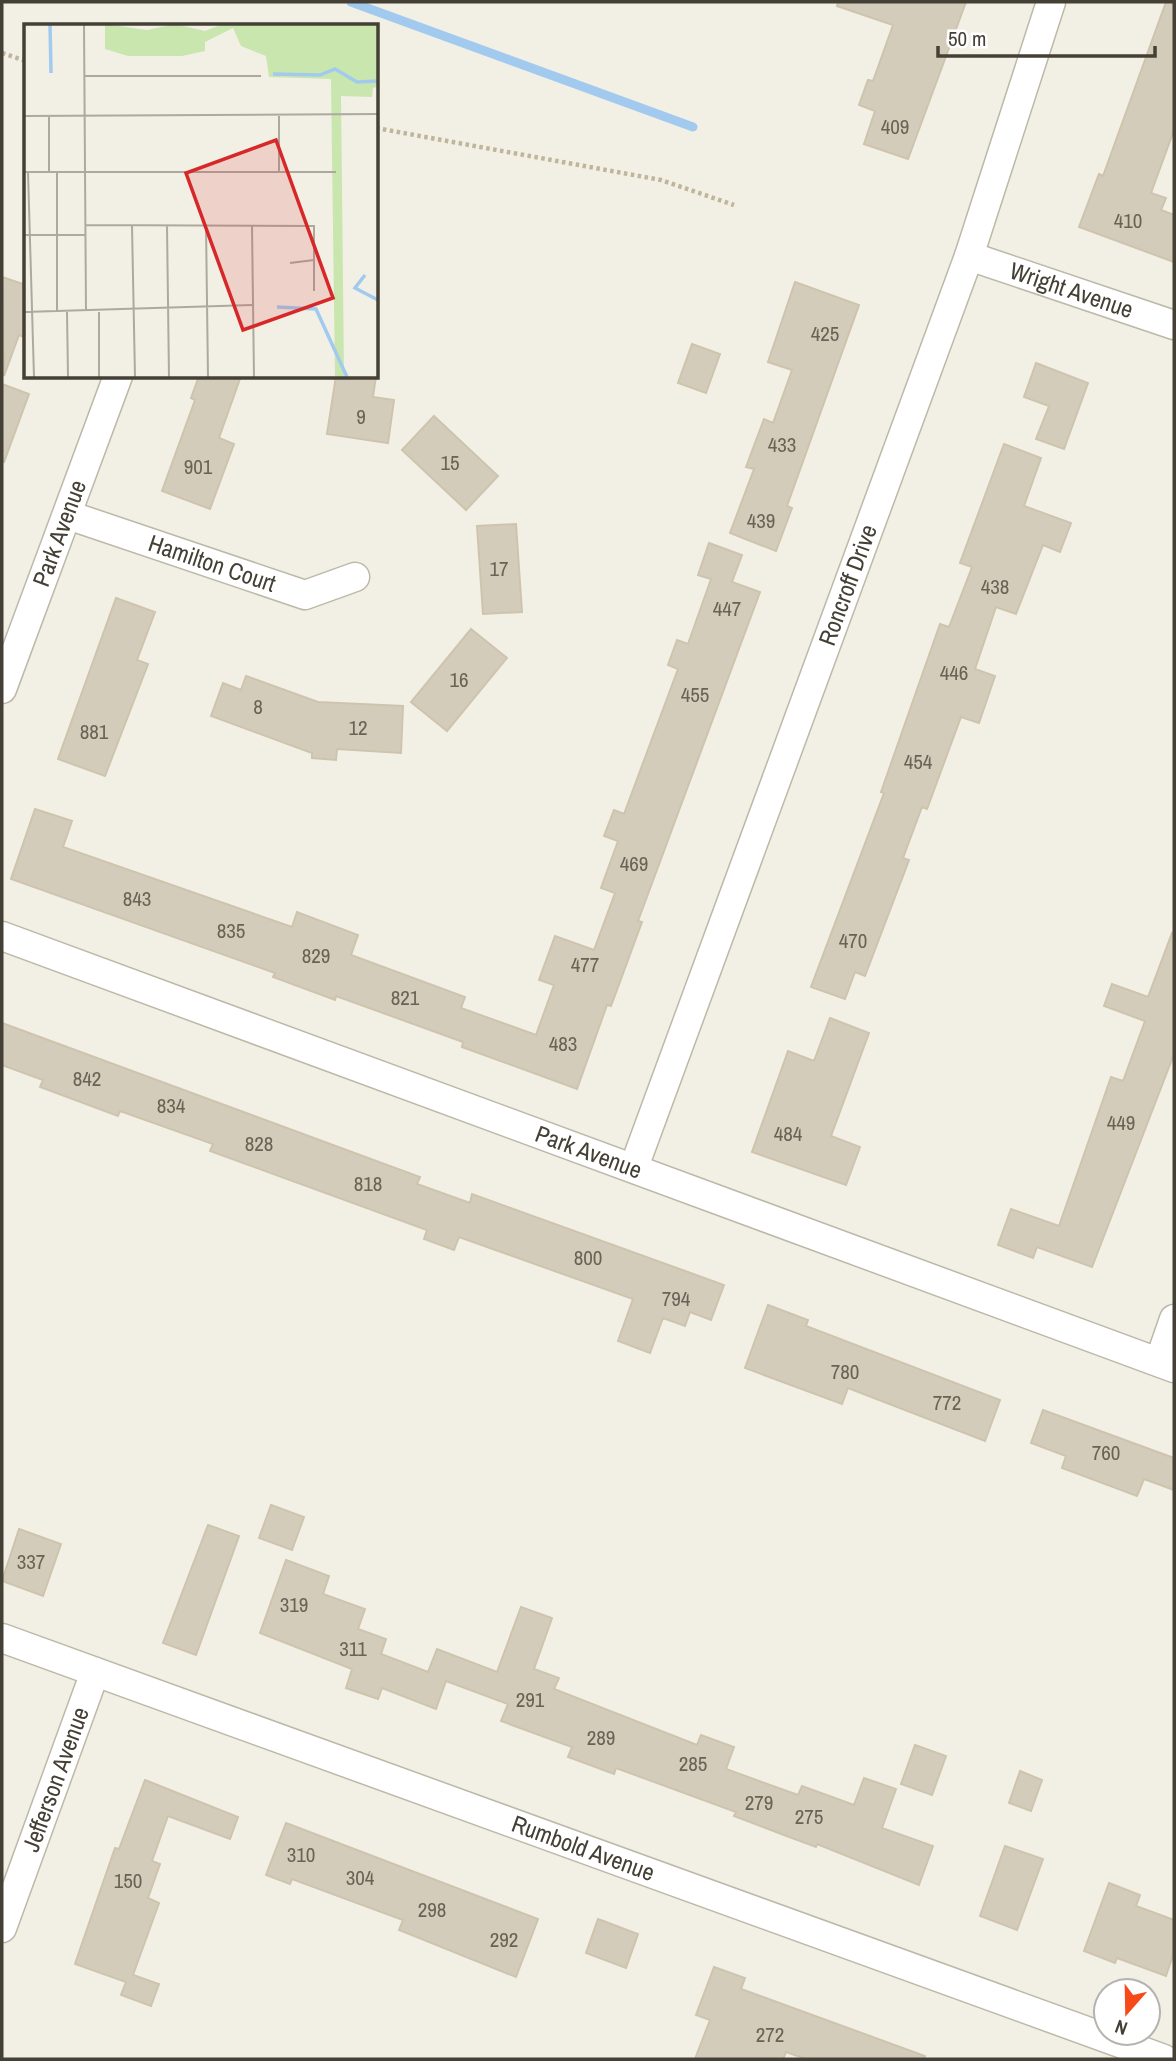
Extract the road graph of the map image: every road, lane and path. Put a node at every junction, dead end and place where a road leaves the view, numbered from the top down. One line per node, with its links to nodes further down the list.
1 (1051, 2): 6 (street, Roncroff Drive)
2 (2, 53): 3 (path)
3 (24, 60)
4 (378, 128): 5 (path)
5 (734, 205)
6 (969, 256): 7 (street, Wright Avenue); 13 (street, Roncroff Drive)
7 (1174, 325)
8 (117, 378): 9 (street, Park Avenue)
9 (68, 515): 10 (street, Hamilton Court); 11 (street, Park Avenue)
10 (355, 577)
11 (2, 689)
12 (2, 936): 13 (street, Park Avenue)
13 (634, 1167): 15 (street, Park Avenue)
14 (1174, 1319): 15 (street)
15 (1167, 1365)
16 (2, 1638): 17 (street, Rumbold Avenue)
17 (95, 1672): 18 (street, Jefferson Avenue); 19 (street, Rumbold Avenue)
18 (2, 1928)
19 (1164, 2059)

